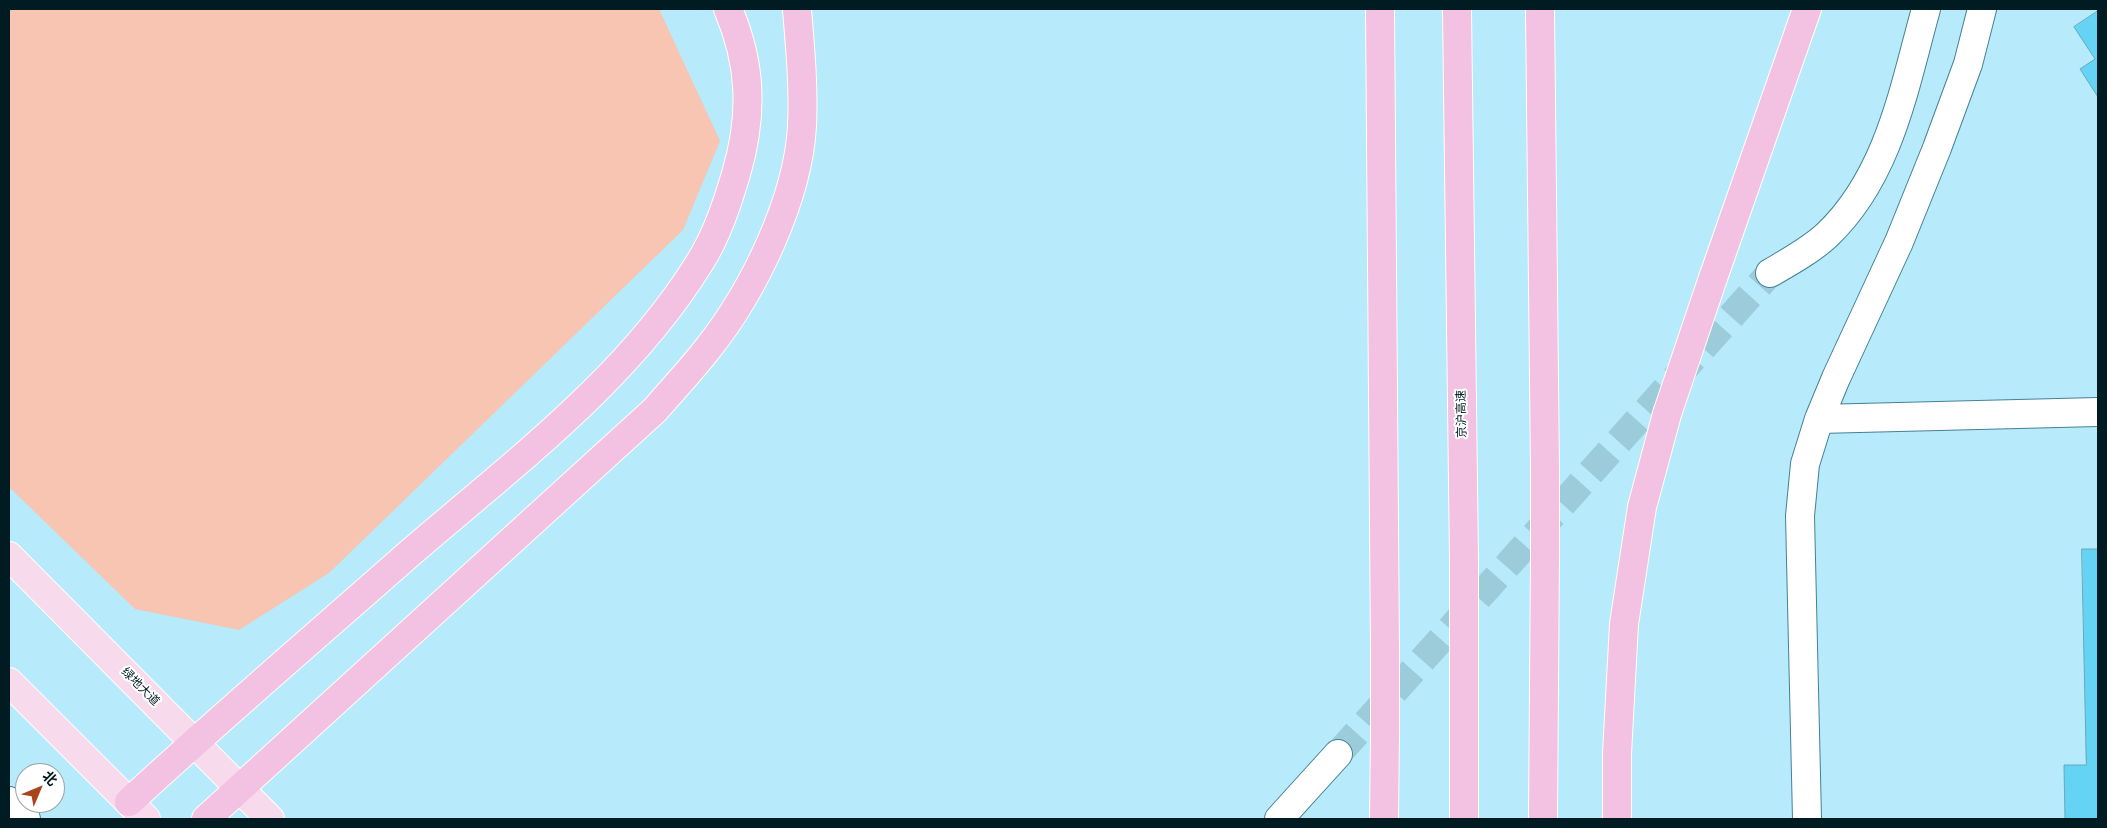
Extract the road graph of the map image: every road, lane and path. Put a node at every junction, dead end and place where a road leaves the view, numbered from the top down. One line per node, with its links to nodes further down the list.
1 (728, 9): 14 (highway)
2 (797, 9): 16 (highway)
3 (1380, 9): 23 (highway, bridge)
4 (1457, 9): 24 (highway, 京沪高速, bridge)
5 (1540, 9): 25 (highway, bridge)
6 (1807, 9): 26 (highway, bridge)
7 (1926, 9): 9 (street)
8 (1982, 9): 11 (street)
9 (1770, 274)
10 (2098, 412): 11 (street)
11 (1819, 420): 27 (street)
12 (9, 556): 14 (main road, 绿地大道)
13 (9, 682): 18 (main road)
14 (195, 741): 16 (main road, 绿地大道); 18 (highway)
15 (1338, 754): 22 (street)
16 (239, 789): 20 (highway); 21 (main road, 绿地大道)
17 (9, 801): 19 (street)
18 (137, 811)
19 (26, 819)
20 (206, 819)
21 (270, 819)
22 (1279, 819)
23 (1384, 819)
24 (1464, 819)
25 (1543, 819)
26 (1617, 819)
27 (1807, 819)

